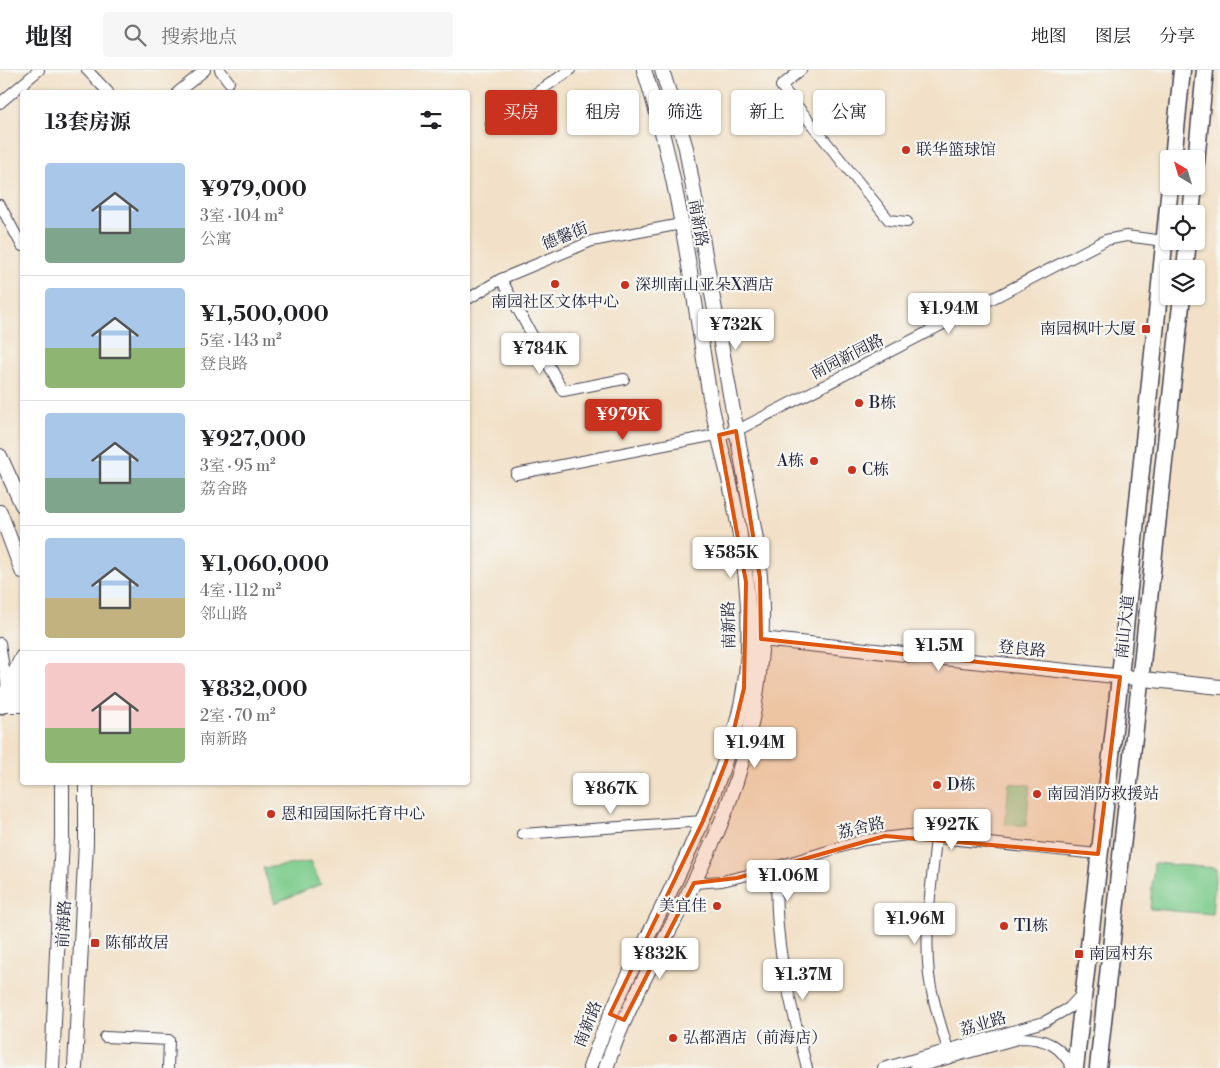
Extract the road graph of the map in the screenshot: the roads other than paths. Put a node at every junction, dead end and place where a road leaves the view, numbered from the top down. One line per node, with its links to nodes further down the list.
1 (39, 70): 15 (street)
2 (87, 70): 12 (street)
3 (205, 70): 13 (street)
4 (220, 70): 11 (street)
5 (570, 70): 14 (street)
6 (644, 70): 20 (main road, 南新路)
7 (662, 70): 28 (main road, 南新路)
8 (801, 70): 19 (street)
9 (1182, 70): 16 (main road)
10 (1205, 72): 17 (main road)
11 (230, 82)
12 (106, 90)
13 (180, 90)
14 (541, 90)
15 (0, 103)
16 (1174, 150)
17 (1197, 150)
18 (0, 205): 22 (street)
19 (907, 222)
20 (681, 224): 24 (street, 德馨街); 29 (main road, 南新路)
21 (1160, 240): 28 (street, 南园新园路)
22 (20, 242)
23 (1163, 250): 38 (main road, 南山大道)
24 (500, 279): 25 (street, 德馨街); 27 (street)
25 (470, 298)
26 (1181, 305): 39 (main road, 南山大道)
27 (624, 380)
28 (736, 431): 29 (street, 南园新园路); 35 (main road, 南新路)
29 (719, 435): 31 (street, 南园新园路); 47 (main road, 南新路)
30 (0, 456): 32 (main road)
31 (516, 474)
32 (20, 501)
33 (0, 512): 34 (main road)
34 (20, 566)
35 (762, 639): 38 (main road, 登良路); 52 (main road, 南新路)
36 (0, 643): 43 (street)
37 (20, 662): 43 (main road)
38 (1120, 677): 39 (main road, 登良路); 50 (main road, 南山大道)
39 (1139, 679): 41 (main road, 登良路); 67 (main road, 南山大道)
40 (20, 682): 43 (street)
41 (1220, 687)
42 (20, 694): 43 (street)
43 (3, 700): 44 (main road)
44 (20, 704)
45 (62, 785): 58 (main road, 前海路)
46 (86, 785): 59 (main road, 前海路)
47 (703, 821): 48 (street); 54 (main road, 南新路)
48 (522, 834)
49 (936, 837): 50 (street, 荔舍路); 51 (street, 荔舍路); 57 (street)
50 (1098, 854): 53 (main road, 南山大道)
51 (776, 868): 52 (street, 荔舍路); 63 (street)
52 (694, 883): 55 (main road, 南新路)
53 (1083, 992): 57 (street, 荔业路); 66 (main road, 南山大道)
54 (610, 1014): 55 (main road); 61 (main road, 南新路)
55 (624, 1020): 62 (main road, 南新路)
56 (105, 1037): 60 (street)
57 (948, 1050): 64 (street, 荔业路)
58 (52, 1068)
59 (75, 1068)
60 (168, 1068)
61 (590, 1068)
62 (606, 1068)
63 (807, 1068)
64 (883, 1068)
65 (914, 1068): 66 (street, 荔业路)
66 (1074, 1068)
67 (1098, 1068)

